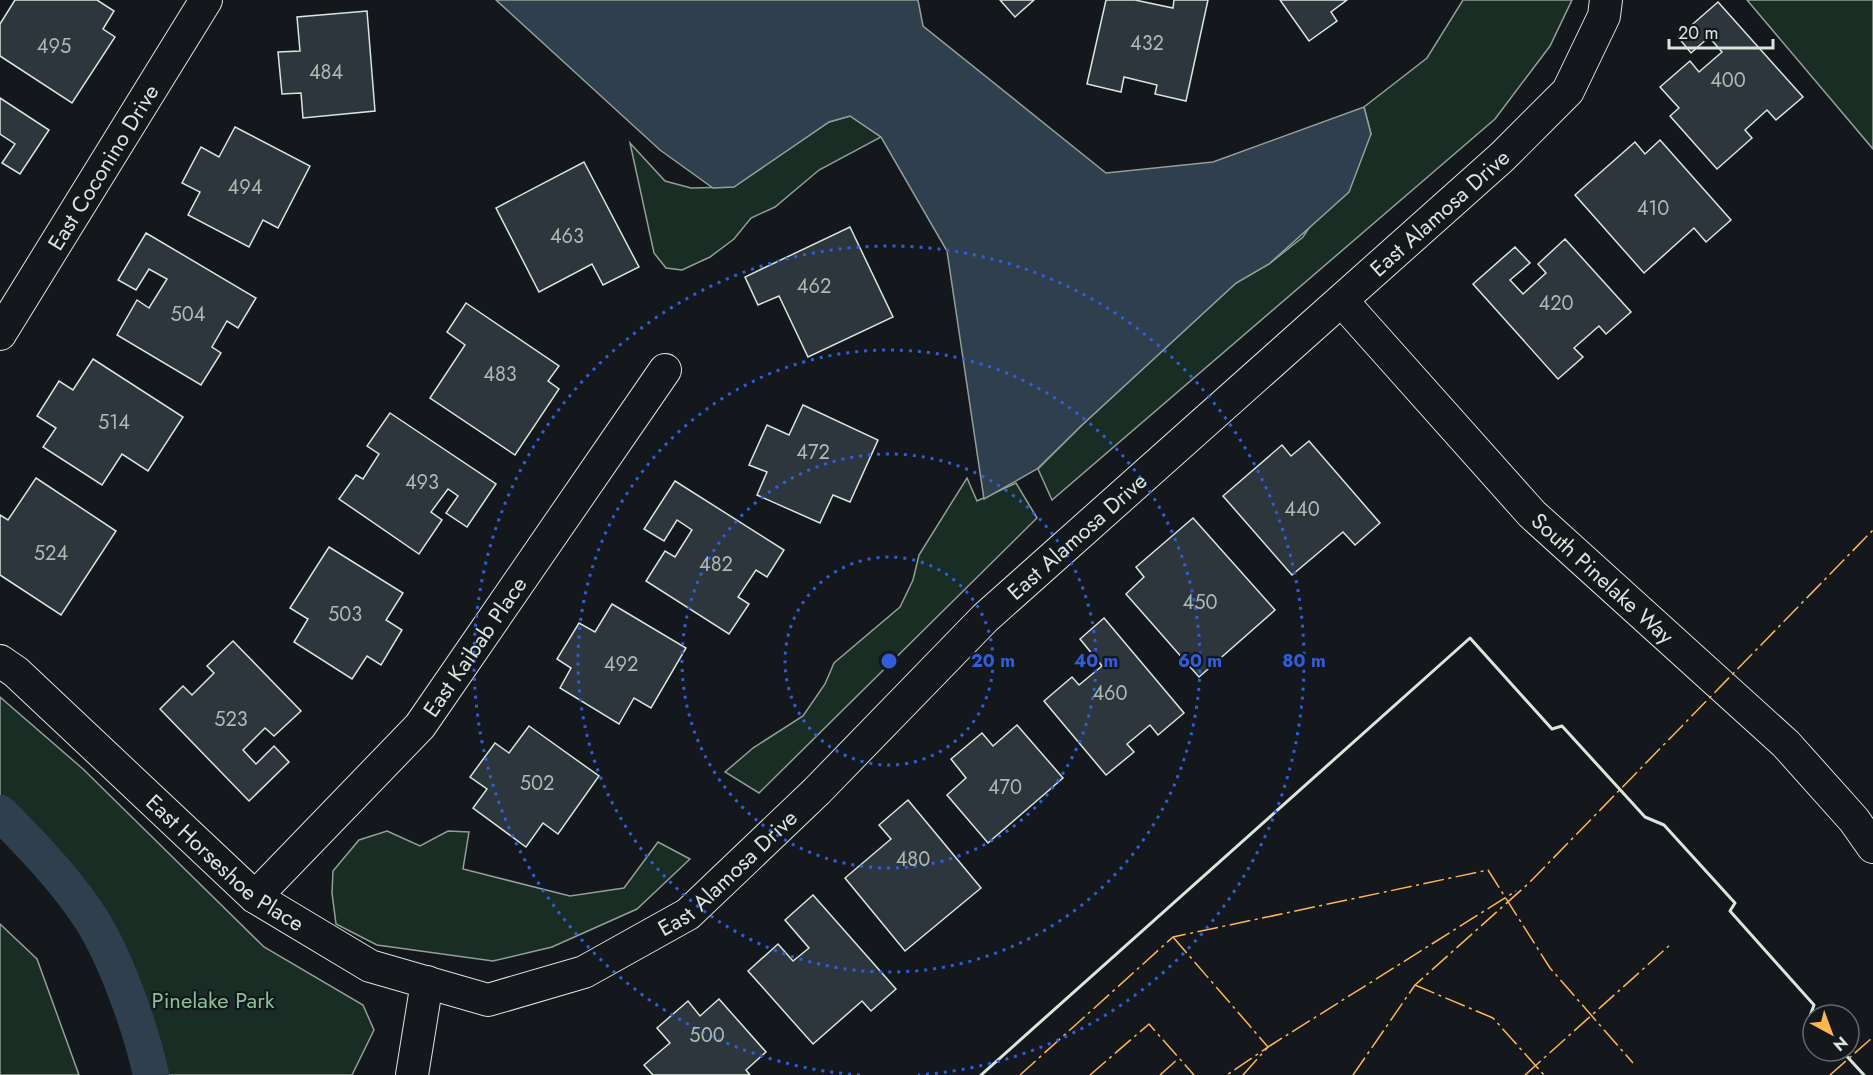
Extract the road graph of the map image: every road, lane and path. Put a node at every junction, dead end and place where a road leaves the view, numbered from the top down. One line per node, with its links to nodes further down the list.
1 (206, 0): 4 (street, East Coconino Drive)
2 (1606, 0): 3 (street, East Alamosa Drive)
3 (1342, 301): 7 (street, South Pinelake Way); 10 (street, East Alamosa Drive)
4 (0, 333)
5 (665, 370): 8 (street, East Kaibab Place)
6 (0, 661): 8 (street, East Horseshoe Place)
7 (1873, 847)
8 (255, 897): 9 (street, East Horseshoe Place)
9 (427, 982): 10 (street, East Horseshoe Place); 11 (street)
10 (488, 1000)
11 (412, 1075)

